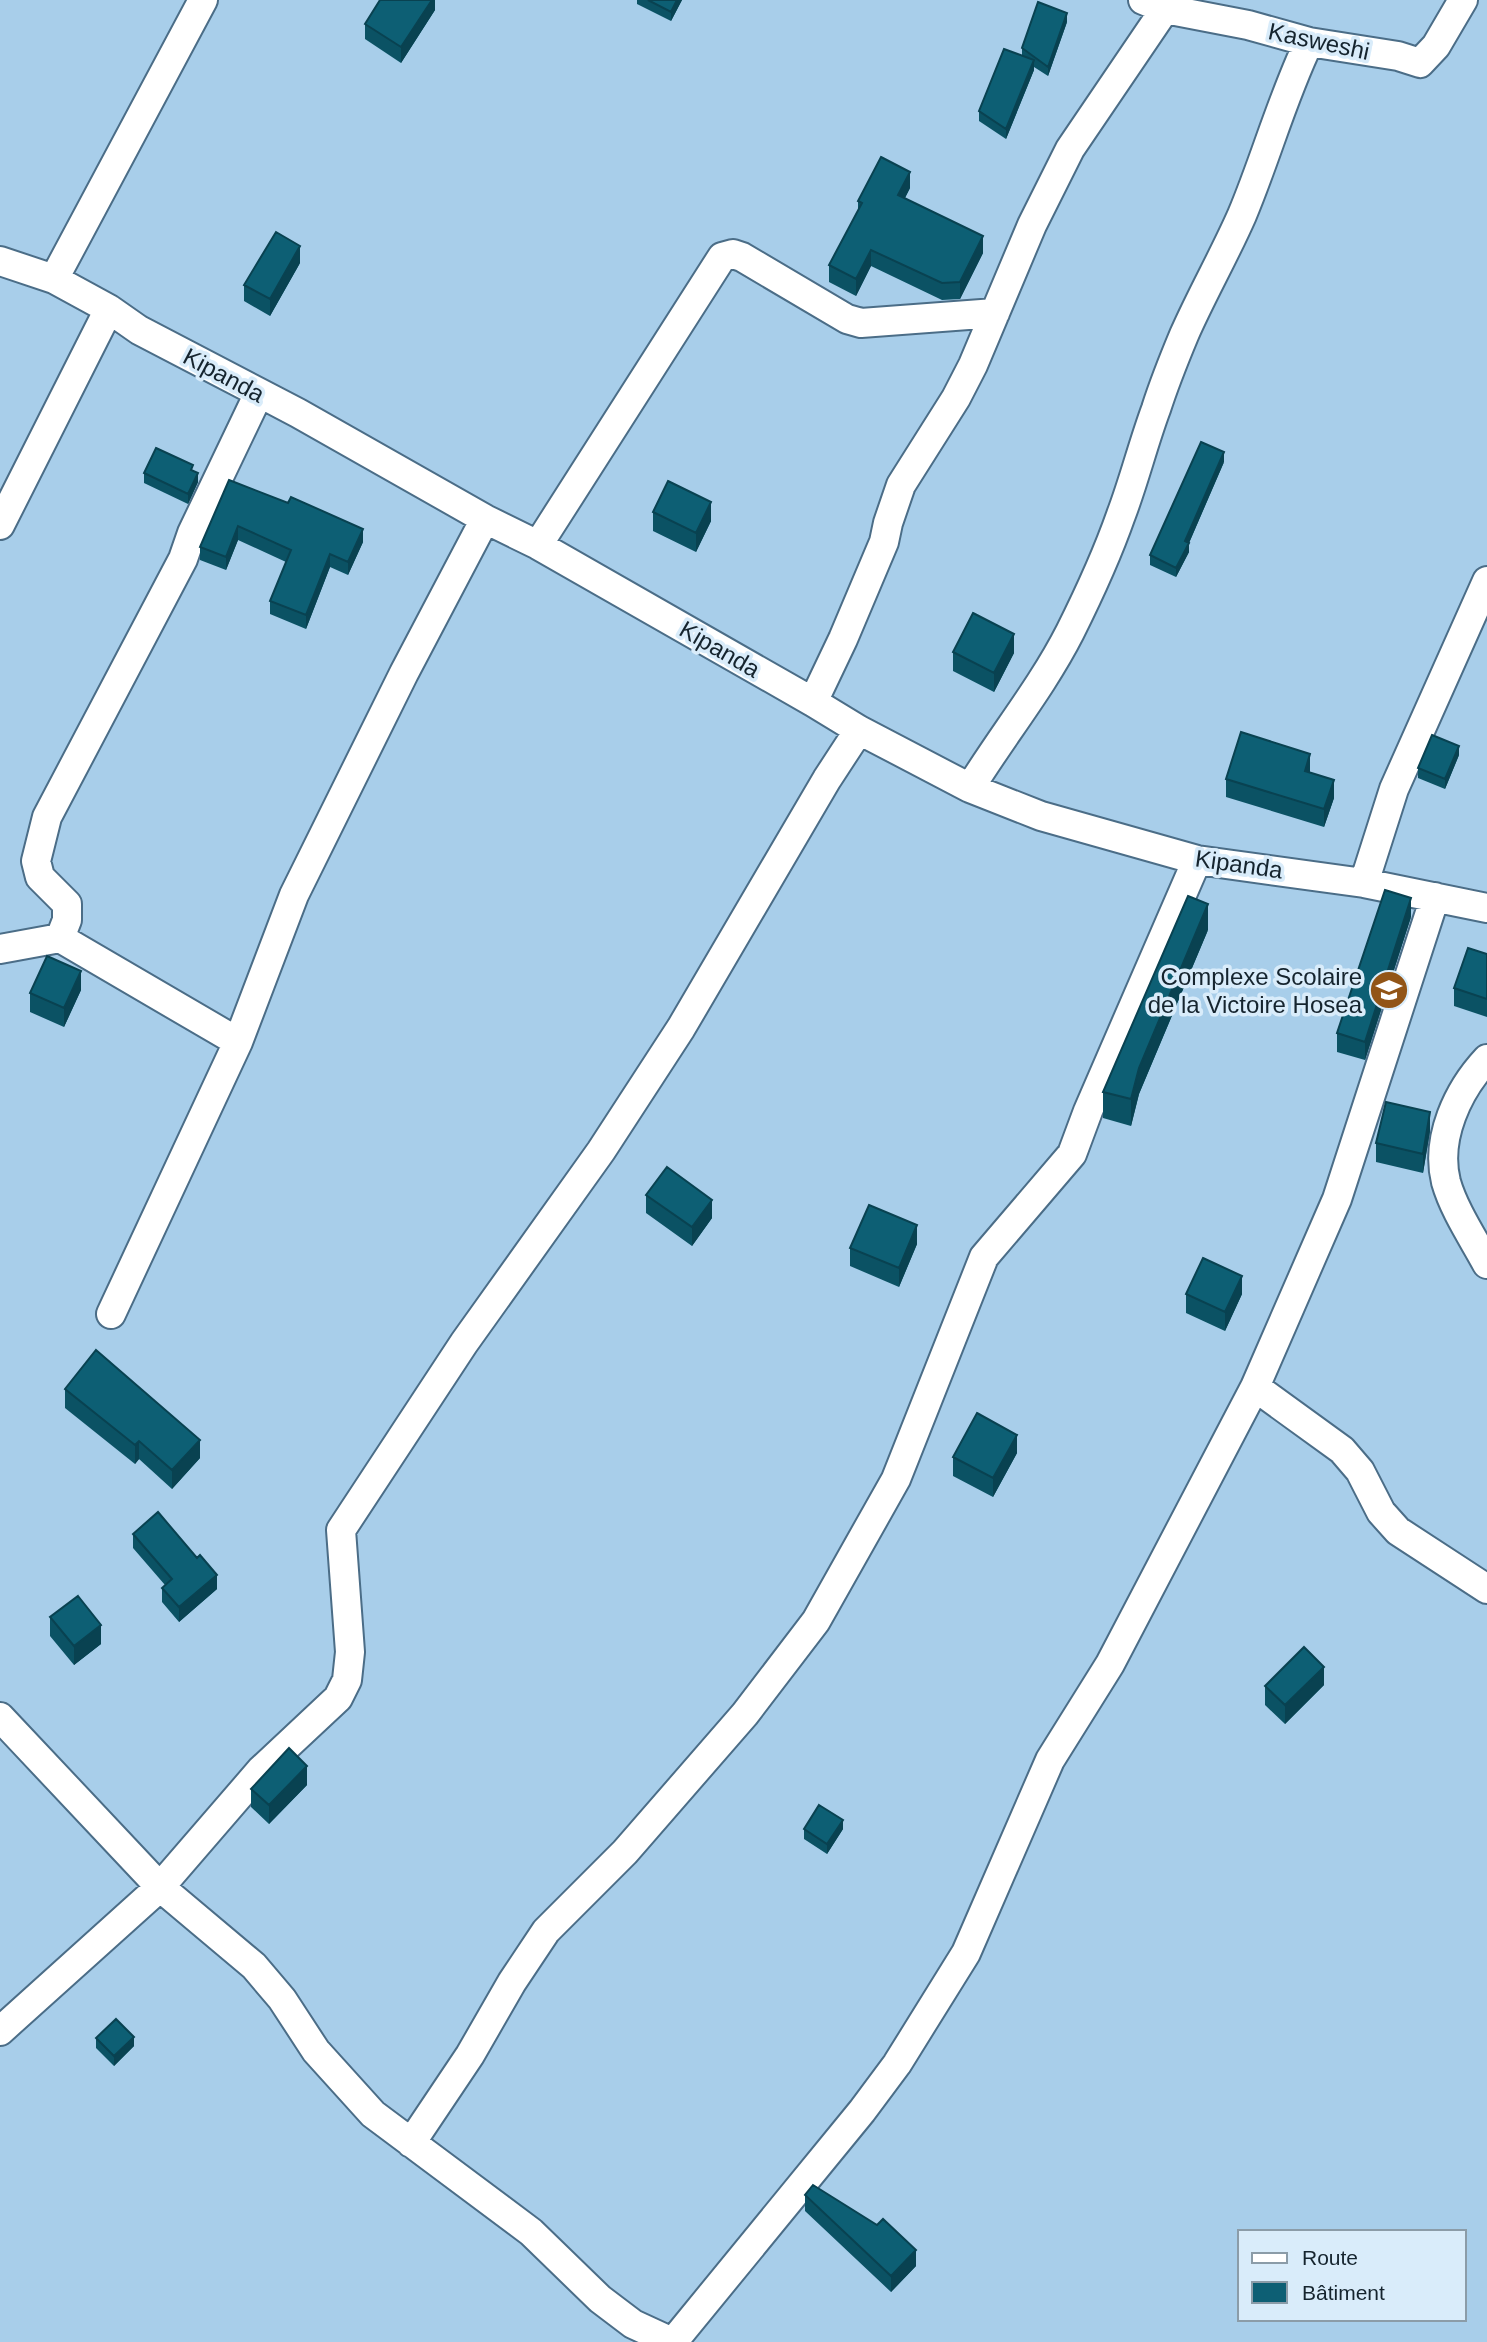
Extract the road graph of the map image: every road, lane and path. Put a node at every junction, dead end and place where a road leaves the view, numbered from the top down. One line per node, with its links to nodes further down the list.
1 (203, 0): 6 (street)
2 (1463, 0): 4 (street, Kasweshi)
3 (1154, 5): 4 (street, Kasweshi); 8 (street)
4 (1309, 42): 16 (street)
5 (0, 261): 6 (street, Kipanda)
6 (54, 279): 7 (street, Kipanda)
7 (108, 309): 9 (street, Kipanda); 11 (street)
8 (995, 313): 12 (street); 14 (street)
9 (259, 393): 10 (street, Kipanda); 21 (street)
10 (485, 519): 12 (street, Kipanda); 23 (street)
11 (0, 525)
12 (538, 545): 14 (street, Kipanda)
13 (1487, 581): 18 (street)
14 (813, 702): 15 (street, Kipanda)
15 (859, 730): 16 (street, Kipanda); 30 (street)
16 (970, 788): 17 (street, Kipanda)
17 (1197, 860): 18 (street, Kipanda); 32 (street)
18 (1364, 883): 19 (street, Kipanda)
19 (1435, 897): 20 (street, Kipanda); 27 (street)
20 (1487, 908)
21 (60, 938): 22 (street); 23 (street)
22 (0, 949)
23 (238, 1042): 26 (street)
24 (1487, 1059): 25 (street)
25 (1487, 1264)
26 (111, 1314)
27 (1255, 1387): 28 (street); 33 (street)
28 (1487, 1589)
29 (0, 1717): 30 (street)
30 (160, 1887): 31 (street); 32 (street)
31 (0, 2031)
32 (411, 2143): 33 (street)
33 (672, 2342)

